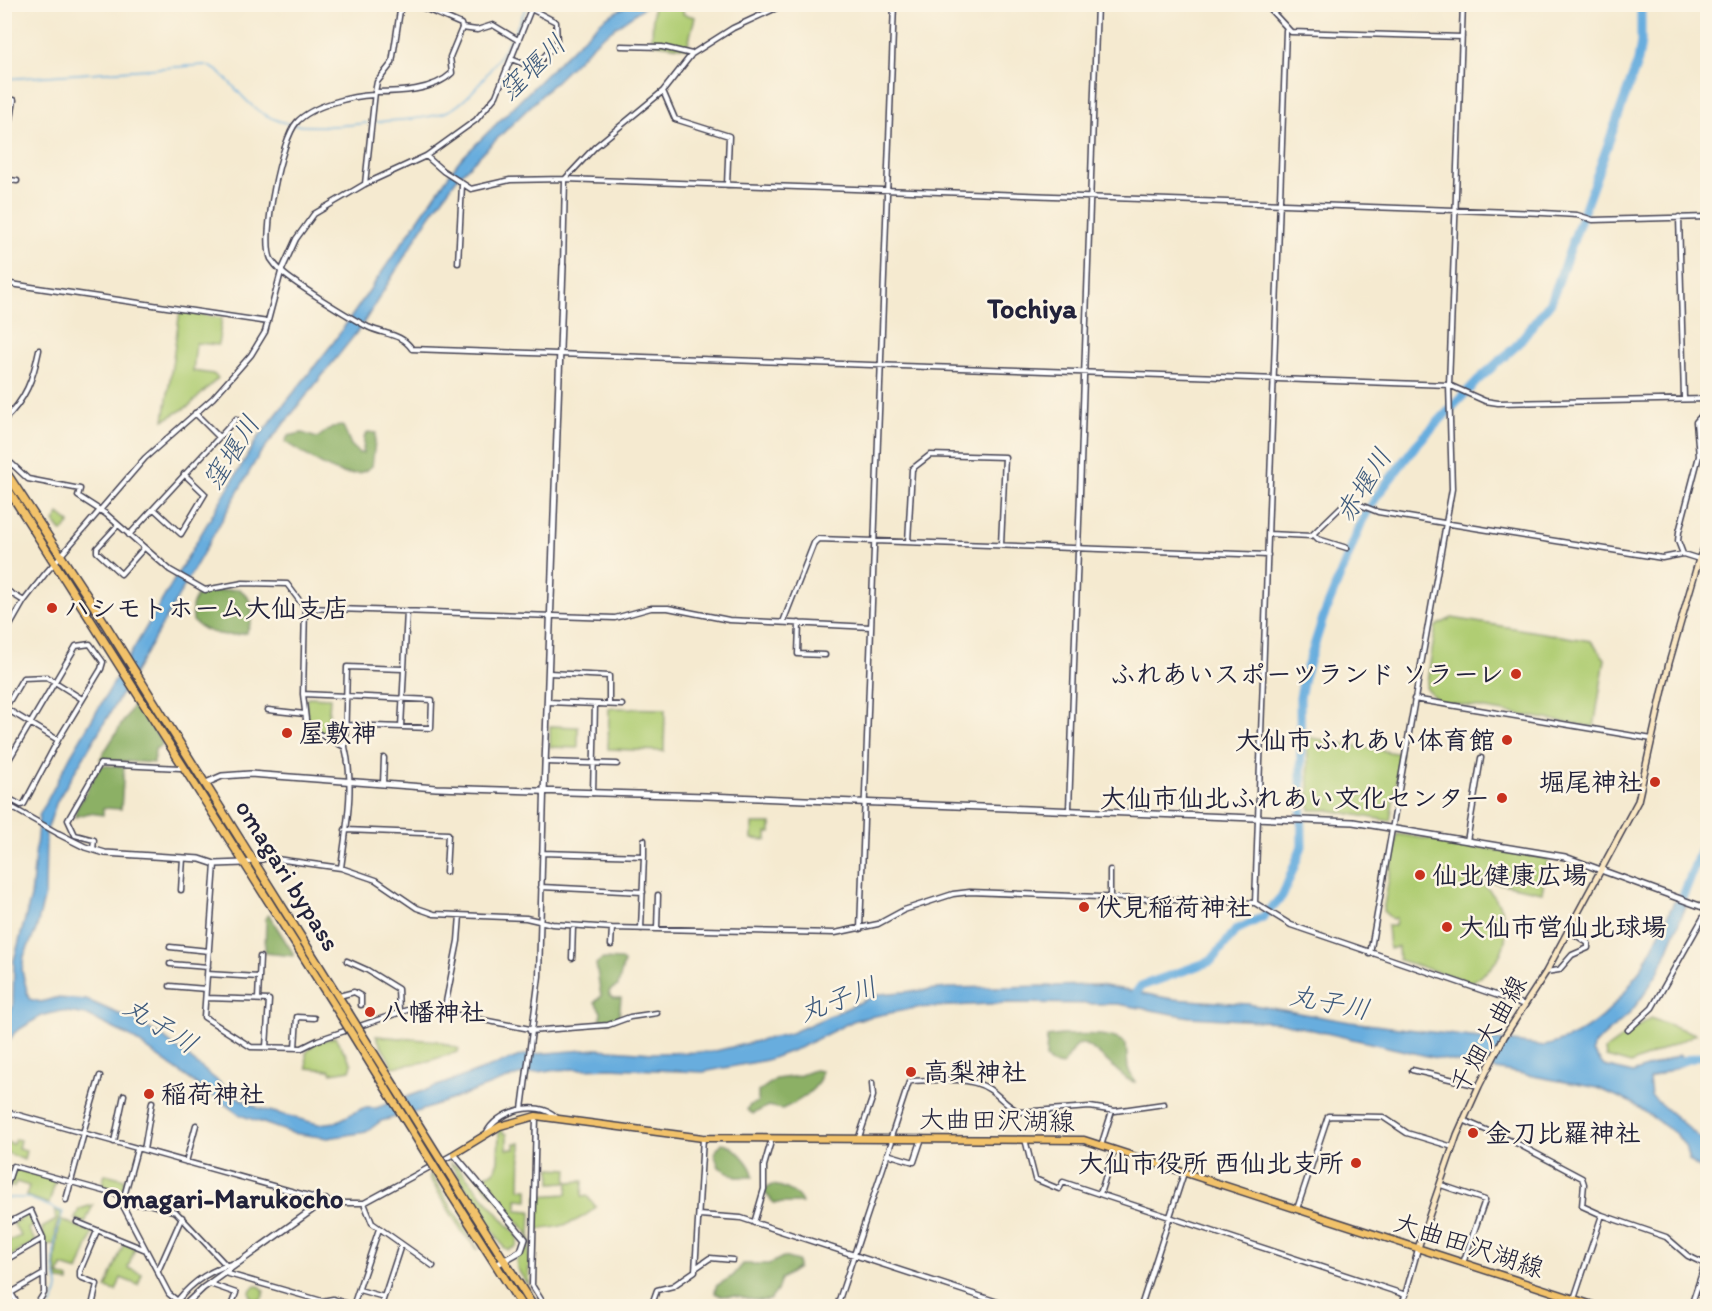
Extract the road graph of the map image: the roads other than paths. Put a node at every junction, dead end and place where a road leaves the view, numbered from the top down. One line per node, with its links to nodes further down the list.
1 (403, 4): 7 (street); 17 (street)
2 (785, 4): 14 (street)
3 (894, 4): 27 (street)
4 (1097, 4): 28 (street)
5 (1265, 4): 10 (street)
6 (1463, 4): 11 (street)
7 (427, 6): 9 (street)
8 (532, 6): 12 (street); 15 (street)
9 (462, 28): 12 (street); 17 (street)
10 (1286, 30): 11 (street); 29 (street)
11 (1462, 37): 30 (street)
12 (518, 39): 15 (street)
13 (621, 46): 14 (street)
14 (692, 54): 16 (street)
15 (511, 59): 19 (street)
16 (663, 91): 22 (street); 26 (street)
17 (374, 93): 24 (street); 35 (street)
18 (4, 101): 20 (street)
19 (426, 156): 24 (street); 25 (street)
20 (4, 164)
21 (4, 179): 23 (street)
22 (565, 179): 25 (street); 26 (street); 34 (street)
23 (17, 181)
24 (365, 184): 35 (street)
25 (462, 185): 33 (street)
26 (727, 185): 27 (street)
27 (887, 189): 28 (street); 40 (street)
28 (1091, 196): 29 (street); 41 (street)
29 (1281, 204): 30 (street); 42 (street)
30 (1455, 210): 32 (street); 43 (street)
31 (1707, 217): 32 (street)
32 (1679, 218): 44 (street)
33 (458, 263)
34 (563, 266): 39 (street)
35 (281, 272): 37 (street); 39 (street)
36 (4, 283): 37 (street)
37 (268, 322): 47 (street)
38 (39, 350): 49 (street)
39 (559, 354): 40 (street); 77 (street)
40 (881, 365): 41 (street); 61 (street)
41 (1084, 373): 42 (street); 66 (street)
42 (1274, 379): 43 (street); 58 (street)
43 (1449, 385): 44 (street); 56 (street)
44 (1683, 398): 45 (street)
45 (1707, 399)
46 (1707, 408): 68 (street)
47 (195, 413): 50 (street); 55 (street)
48 (236, 419): 50 (street)
49 (4, 420)
50 (219, 436): 52 (street)
51 (5, 469): 55 (street); 70 (highway, omagari bypass)
52 (184, 474): 54 (street); 54 (street)
53 (4, 483): 72 (highway, omagari bypass)
54 (154, 509): 59 (street)
55 (99, 510): 57 (street); 70 (street)
56 (1444, 523): 60 (street); 68 (street); 90 (street)
57 (118, 525): 59 (street); 65 (street)
58 (1269, 534): 60 (street); 69 (street)
59 (129, 535): 65 (street)
60 (1314, 535): 67 (street)
61 (875, 540): 63 (street); 78 (street); 80 (street)
62 (1707, 540): 71 (main road, 千畑大曲線)
63 (908, 542): 64 (street); 64 (street)
64 (1001, 545): 66 (street)
65 (144, 548): 75 (street)
66 (1078, 548): 69 (street); 119 (street)
67 (1347, 548)
68 (1683, 554): 71 (street)
69 (1268, 555): 120 (street)
70 (62, 556): 72 (street); 112 (highway, omagari bypass)
71 (1699, 560): 101 (main road, 千畑大曲線)
72 (56, 563): 74 (street); 133 (highway, omagari bypass)
73 (4, 589): 74 (street)
74 (24, 602): 81 (street)
75 (305, 608): 76 (street); 86 (street)
76 (407, 611): 77 (street); 83 (street)
77 (551, 616): 78 (street); 84 (street)
78 (783, 622): 79 (street)
79 (799, 623): 80 (street); 82 (street)
80 (871, 627): 117 (street)
81 (4, 636)
82 (825, 655)
83 (404, 669): 87 (street); 89 (street)
84 (549, 673): 91 (street); 93 (street)
85 (55, 681): 88 (street); 88 (street); 95 (street); 98 (street)
86 (303, 694): 87 (street); 97 (street)
87 (346, 696): 89 (street); 99 (street)
88 (82, 699): 102 (street)
89 (402, 699): 100 (street); 100 (street)
90 (1414, 699): 101 (street); 122 (street)
91 (548, 702): 92 (street); 106 (street)
92 (595, 704): 93 (street); 107 (street)
93 (609, 704): 94 (street)
94 (622, 705)
95 (5, 709): 98 (street)
96 (268, 710): 97 (street)
97 (305, 714): 103 (street)
98 (31, 723): 102 (street); 109 (street)
99 (345, 724): 100 (street); 103 (street)
100 (401, 727)
101 (1652, 738): 137 (main road, 千畑大曲線)
102 (58, 740): 116 (street)
103 (345, 747): 111 (street)
104 (384, 758): 113 (street)
105 (1481, 758): 126 (street)
106 (545, 762): 107 (street); 114 (street)
107 (594, 763): 108 (street); 115 (street)
108 (617, 764)
109 (4, 768)
110 (180, 768): 128 (street)
111 (351, 782): 112 (street); 113 (street); 123 (street)
112 (206, 783): 132 (highway, omagari bypass)
113 (383, 785): 114 (street)
114 (544, 793): 115 (street); 129 (street)
115 (593, 793): 117 (street)
116 (4, 796)
117 (865, 802): 119 (street); 152 (street)
118 (4, 803): 124 (street)
119 (1069, 809): 120 (street)
120 (1258, 817): 122 (street); 144 (street)
121 (4, 827): 127 (street)
122 (1392, 829): 126 (street); 157 (street)
123 (345, 830): 135 (street); 138 (street)
124 (59, 834): 128 (street)
125 (644, 840): 130 (street)
126 (1467, 841): 137 (street)
127 (4, 846)
128 (93, 850): 131 (street)
129 (542, 852): 130 (street); 139 (street)
130 (644, 856): 141 (street)
131 (183, 858): 134 (street); 140 (street)
132 (254, 862): 133 (street); 135 (street); 168 (highway, omagari bypass)
133 (244, 863): 134 (street); 176 (highway, omagari bypass)
134 (215, 864): 156 (street)
135 (341, 868): 146 (street)
136 (1110, 870): 143 (street)
137 (1601, 870): 145 (street); 153 (main road, 千畑大曲線)
138 (446, 872)
139 (541, 887): 141 (street); 147 (street)
140 (181, 890)
141 (643, 892): 150 (street)
142 (658, 894): 151 (street)
143 (1110, 898): 144 (street); 152 (street)
144 (1255, 903): 157 (street)
145 (1705, 909): 178 (street)
146 (460, 915): 147 (street); 174 (street)
147 (540, 921): 148 (street); 179 (street)
148 (573, 926): 149 (street); 159 (street)
149 (612, 928): 150 (street); 154 (street)
150 (641, 929): 151 (street)
151 (657, 929): 152 (street)
152 (860, 929)
153 (1568, 929): 163 (main road, 千畑大曲線); 163 (street)
154 (612, 945)
155 (170, 947): 156 (street)
156 (209, 951): 162 (street)
157 (1370, 954): 172 (street)
158 (260, 957): 165 (street)
159 (572, 958)
160 (346, 961): 173 (street)
161 (171, 964): 162 (street)
162 (208, 967): 164 (street)
163 (1546, 972): 172 (main road, 千畑大曲線)
164 (207, 974): 165 (street); 167 (street)
165 (259, 977): 170 (street)
166 (171, 986): 167 (street)
167 (206, 989): 169 (street)
168 (338, 996): 171 (street); 176 (highway, omagari bypass)
169 (206, 998): 170 (street); 180 (street)
170 (258, 999): 180 (street)
171 (361, 1005)
172 (1525, 1005): 185 (main road, 千畑大曲線)
173 (399, 1011): 174 (street); 181 (street)
174 (444, 1012): 179 (street)
175 (657, 1013): 179 (street)
176 (345, 1014): 238 (highway, omagari bypass, bridge); 244 (highway, omagari bypass, bridge)
177 (314, 1018): 181 (street)
178 (1628, 1030)
179 (530, 1032): 189 (street)
180 (266, 1047): 181 (street)
181 (295, 1048)
182 (1412, 1070): 185 (street)
183 (99, 1076): 196 (street)
184 (872, 1083): 198 (street)
185 (1479, 1086): 194 (main road, 千畑大曲線)
186 (124, 1095): 204 (street)
187 (152, 1102): 208 (street)
188 (1164, 1104): 191 (street)
189 (522, 1107): 193 (street); 197 (street)
190 (4, 1111): 196 (street)
191 (1112, 1111): 199 (street); 205 (street)
192 (536, 1116): 193 (main road, 大曲田沢湖線); 197 (main road, 大曲田沢湖線); 270 (street)
193 (555, 1118): 201 (main road, 大曲田沢湖線)
194 (1463, 1120): 206 (main road, 千畑大曲線); 225 (street)
195 (196, 1125): 212 (street)
196 (83, 1133): 204 (street); 214 (street)
197 (485, 1134): 210 (main road, 大曲田沢湖線)
198 (859, 1137): 199 (main road, 大曲田沢湖線); 202 (main road, 大曲田沢湖線)
199 (892, 1137): 200 (main road, 大曲田沢湖線); 211 (street)
200 (922, 1137): 203 (main road, 大曲田沢湖線); 211 (street)
201 (703, 1138): 202 (main road, 大曲田沢湖線); 224 (street)
202 (772, 1138): 229 (street)
203 (1025, 1138): 205 (main road, 大曲田沢湖線); 217 (street)
204 (114, 1142): 207 (street)
205 (1101, 1146): 209 (main road, 大曲田沢湖線)
206 (1453, 1147): 215 (main road, 千畑大曲線); 223 (street)
207 (137, 1149): 208 (street); 218 (street)
208 (144, 1150): 212 (street)
209 (1114, 1150): 213 (main road, 大曲田沢湖線); 217 (street)
210 (454, 1154): 221 (street); 238 (street)
211 (887, 1154): 237 (street)
212 (186, 1162): 220 (street)
213 (1184, 1172): 223 (main road, 大曲田沢湖線); 227 (street)
214 (71, 1182): 216 (street); 218 (street); 219 (street)
215 (1441, 1185): 235 (main road, 千畑大曲線); 242 (street)
216 (4, 1194)
217 (1100, 1194): 227 (street)
218 (122, 1196): 222 (street)
219 (66, 1200)
220 (326, 1200): 221 (street); 241 (street)
221 (364, 1203): 231 (street)
222 (122, 1204): 226 (street); 236 (street)
223 (1297, 1209): 235 (main road, 大曲田沢湖線)
224 (699, 1215): 229 (street); 246 (street)
225 (1602, 1215): 257 (street); 277 (street)
226 (182, 1217): 243 (street); 247 (street)
227 (1169, 1217): 254 (street); 274 (street)
228 (77, 1222): 232 (street)
229 (754, 1223): 237 (street)
230 (4, 1226): 233 (street)
231 (379, 1229): 234 (street); 252 (street)
232 (97, 1231): 236 (street); 261 (street)
233 (43, 1238): 240 (street); 249 (street)
234 (401, 1245): 245 (street); 256 (street)
235 (1418, 1248): 242 (main road, 大曲田沢湖線); 254 (street)
236 (147, 1250): 247 (street)
237 (853, 1256): 272 (street); 273 (street)
238 (504, 1260): 244 (street); 269 (highway, omagari bypass)
239 (734, 1260): 246 (street)
240 (4, 1261)
241 (242, 1261): 243 (street); 248 (street)
242 (1463, 1263): 257 (main road, 大曲田沢湖線)
243 (226, 1265): 258 (street)
244 (496, 1265): 268 (highway, omagari bypass)
245 (433, 1266)
246 (696, 1267): 271 (street)
247 (157, 1272): 258 (street)
248 (225, 1272): 251 (street); 266 (street)
249 (42, 1275): 253 (street); 260 (street)
250 (4, 1282): 253 (street)
251 (209, 1284): 264 (street); 265 (street)
252 (359, 1290): 256 (street); 266 (street)
253 (11, 1293): 255 (street); 259 (street)
254 (1406, 1295): 275 (street)
255 (4, 1297)
256 (384, 1297): 267 (street)
257 (1574, 1299): 276 (main road, 大曲田沢湖線)
258 (177, 1300): 264 (street)
259 (19, 1306)
260 (36, 1306)
261 (92, 1306)
262 (106, 1306): 263 (street)
263 (124, 1306)
264 (184, 1306)
265 (231, 1306)
266 (353, 1306)
267 (381, 1306)
268 (522, 1306)
269 (533, 1306)
270 (545, 1306)
271 (638, 1306)
272 (837, 1306)
273 (1010, 1306)
274 (1141, 1306)
275 (1402, 1306)
276 (1596, 1306)
277 (1691, 1306)

